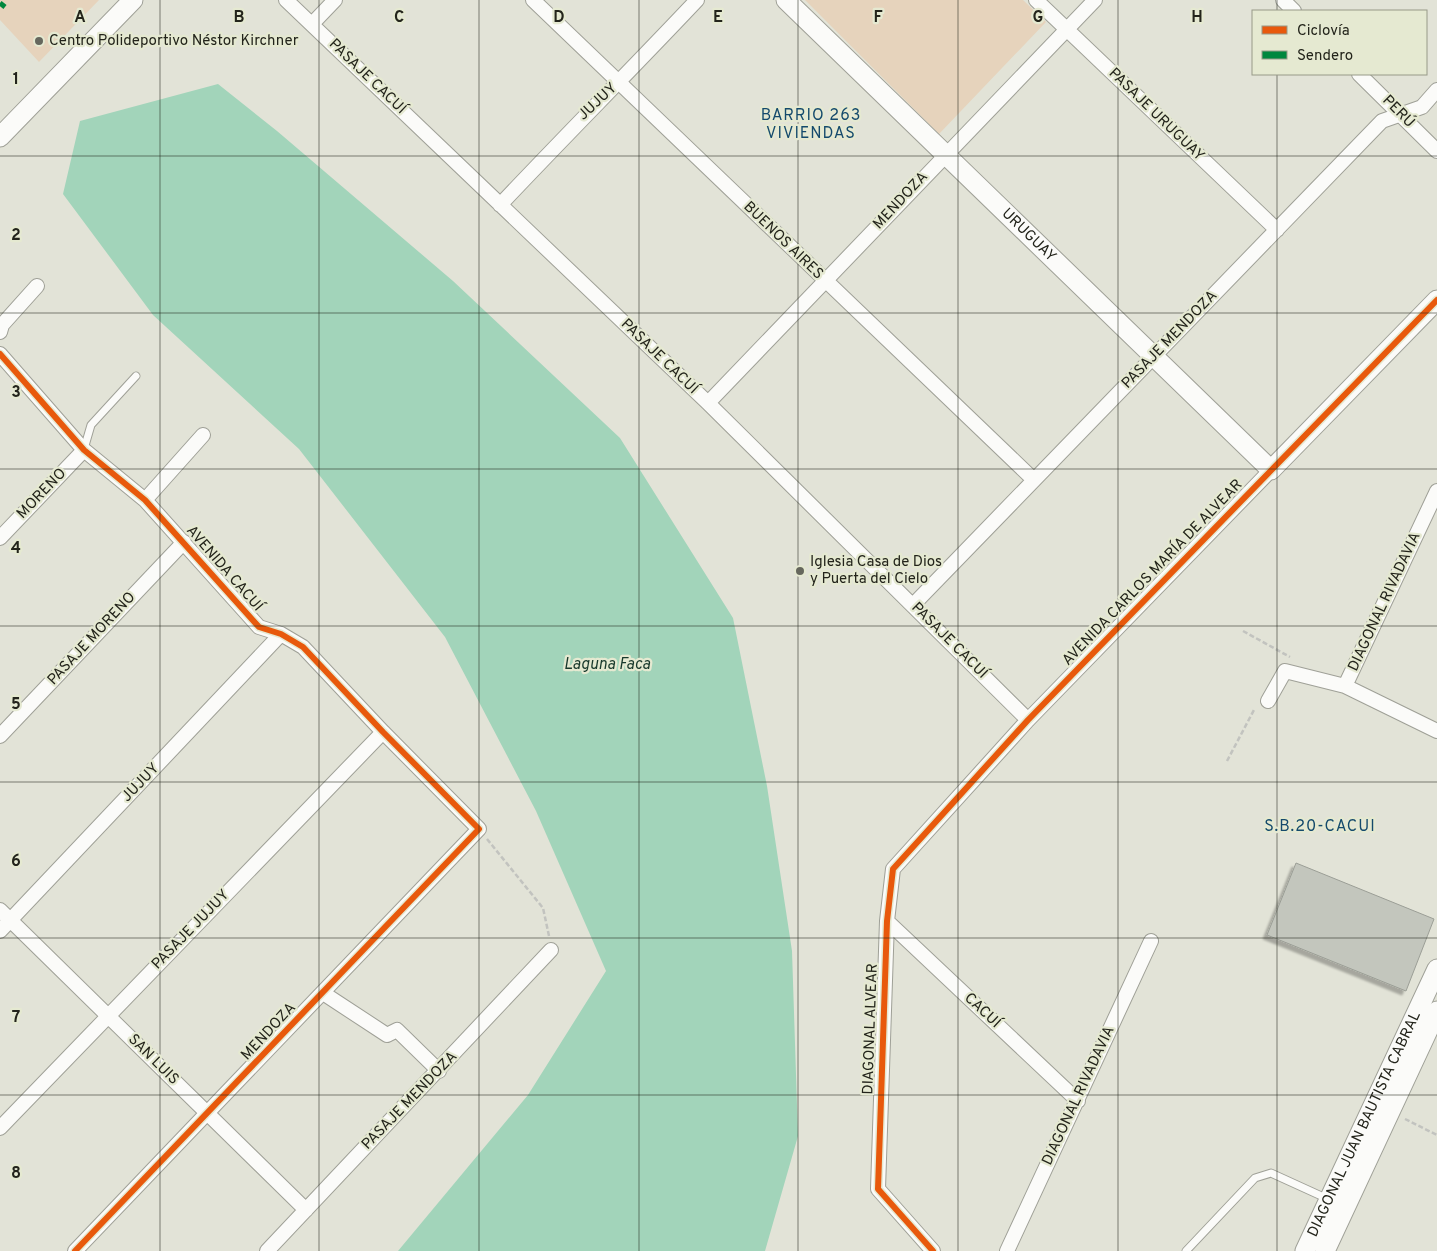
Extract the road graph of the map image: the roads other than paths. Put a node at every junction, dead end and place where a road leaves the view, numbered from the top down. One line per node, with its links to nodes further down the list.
1 (133, 0): 17 (street)
2 (286, 0): 11 (street, PASAJE CACUÍ)
3 (335, 0): 11 (street)
4 (533, 0): 14 (street, BUENOS AIRES)
5 (698, 0): 14 (street, JUJUY)
6 (786, 0): 19 (street, URUGUAY)
7 (1036, 0): 12 (street, PASAJE URUGUAY)
8 (1095, 0): 12 (street, MENDOZA)
9 (1283, 0): 10 (street)
10 (1293, 10)
11 (312, 24): 20 (street, PASAJE CACUÍ)
12 (1067, 30): 19 (street, MENDOZA); 21 (street, PASAJE URUGUAY)
13 (1360, 75): 16 (street, PERÚ)
14 (620, 83): 20 (street, JUJUY); 22 (street, BUENOS AIRES)
15 (1437, 90): 16 (street, PASAJE MENDOZA)
16 (1401, 114): 18 (street, PERÚ); 21 (street, PASAJE MENDOZA)
17 (0, 137)
18 (1437, 151)
19 (945, 154): 22 (street, MENDOZA); 27 (street, URUGUAY)
20 (500, 205): 29 (street, PASAJE CACUÍ)
21 (1277, 230): 27 (street, PASAJE MENDOZA)
22 (825, 281): 29 (street, MENDOZA); 33 (street, BUENOS AIRES)
23 (37, 286): 25 (street)
24 (1437, 300): 32 (street, AVENIDA CARLOS MARÍA DE ALVEAR)
25 (0, 332)
26 (0, 354): 31 (street, AVENIDA CACUÍ)
27 (1154, 356): 32 (street, URUGUAY); 33 (street, PASAJE MENDOZA)
28 (136, 376): 31 (lane)
29 (708, 403): 38 (street, PASAJE CACUÍ)
30 (203, 435): 35 (street)
31 (84, 450): 35 (street, AVENIDA CACUÍ); 36 (street, MORENO)
32 (1271, 470): 42 (street, AVENIDA CARLOS MARÍA DE ALVEAR)
33 (1034, 480): 38 (street, PASAJE MENDOZA)
34 (1437, 491): 40 (street, DIAGONAL RIVADAVIA)
35 (145, 500): 37 (street, AVENIDA CACUÍ)
36 (0, 538)
37 (184, 542): 39 (street, AVENIDA CACUÍ); 45 (street, PASAJE MORENO)
38 (913, 605): 42 (street, PASAJE CACUÍ)
39 (282, 634): 44 (street, AVENIDA CACUÍ); 49 (street, JUJUY)
40 (1345, 686): 41 (street); 43 (street)
41 (1268, 701)
42 (1028, 720): 47 (street, AVENIDA CARLOS MARÍA DE ALVEAR)
43 (1437, 731)
44 (383, 732): 46 (street, AVENIDA CACUÍ); 57 (street, PASAJE JUJUY)
45 (0, 736)
46 (480, 829): 55 (street, MENDOZA)
47 (893, 869): 50 (street, DIAGONAL ALVEAR)
48 (0, 910): 49 (street, SAN LUIS)
49 (10, 920): 51 (street, JUJUY); 57 (street, SAN LUIS)
50 (887, 921): 59 (street, CACUÍ); 68 (street, DIAGONAL ALVEAR)
51 (0, 931)
52 (1151, 941): 59 (street, DIAGONAL RIVADAVIA)
53 (551, 950): 58 (street, PASAJE MENDOZA)
54 (1436, 974): 62 (street, DIAGONAL JUAN BAUTISTA CABRAL)
55 (323, 993): 58 (street); 60 (street, MENDOZA)
56 (1437, 1011): 63 (street, DIAGONAL JUAN BAUTISTA CABRAL)
57 (109, 1015): 60 (street, SAN LUIS); 61 (street, PASAJE JUJUY)
58 (439, 1071): 65 (street, PASAJE MENDOZA)
59 (1078, 1101): 69 (street, DIAGONAL RIVADAVIA)
60 (208, 1115): 65 (street, SAN LUIS); 66 (street, MENDOZA)
61 (0, 1128)
62 (1338, 1178): 63 (street); 64 (street, DIAGONAL JUAN BAUTISTA CABRAL)
63 (1355, 1187): 72 (street, DIAGONAL JUAN BAUTISTA CABRAL)
64 (1329, 1199): 70 (lane); 71 (street, DIAGONAL JUAN BAUTISTA CABRAL)
65 (306, 1210): 67 (street, PASAJE MENDOZA)
66 (76, 1251)
67 (267, 1251)
68 (933, 1251)
69 (1007, 1251)
70 (1186, 1251)
71 (1305, 1251)
72 (1325, 1251)

